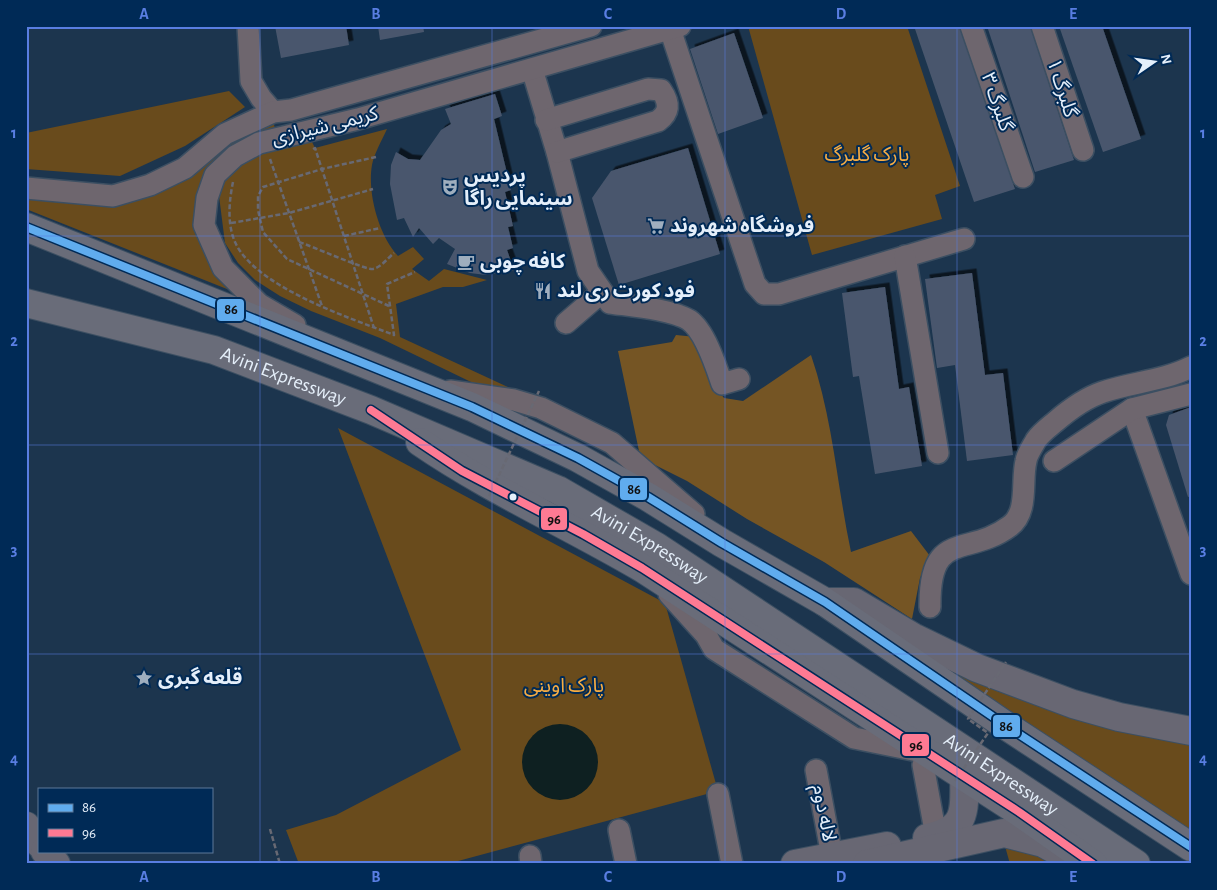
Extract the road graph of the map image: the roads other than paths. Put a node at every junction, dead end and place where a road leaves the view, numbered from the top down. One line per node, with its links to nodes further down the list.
1 (248, 26): 7 (street)
2 (591, 26): 7 (street, کریمی شیرازی)
3 (971, 26): 12 (street, گلبرگ ۳)
4 (1042, 26): 10 (street, گلبرگ ۱)
5 (675, 28): 6 (street, کریمی شیرازی); 16 (street)
6 (532, 69): 8 (street); 9 (street, کریمی شیرازی)
7 (282, 111): 9 (street); 13 (street, کریمی شیرازی)
8 (546, 120): 11 (street); 11 (street)
9 (301, 142): 20 (street, کریمی شیرازی)
10 (1083, 150)
11 (557, 152): 17 (street)
12 (1023, 177)
13 (26, 188)
14 (26, 228): 20 (highway, Avini Expressway)
15 (964, 239): 16 (street)
16 (905, 256): 26 (street)
17 (602, 292): 19 (street); 22 (street)
18 (26, 303): 25 (highway, Avini Expressway)
19 (566, 323)
20 (342, 354): 29 (highway, Avini Expressway)
21 (1191, 366): 30 (street)
22 (739, 379)
23 (1191, 394): 24 (street)
24 (1132, 409): 27 (street); 28 (street)
25 (371, 410): 32 (highway); 50 (highway, Avini Expressway)
26 (938, 453)
27 (1054, 461)
28 (1191, 574)
29 (825, 602): 31 (main road); 40 (highway, Avini Expressway)
30 (930, 608)
31 (1191, 732)
32 (924, 759): 34 (highway); 38 (street)
33 (816, 770): 42 (street, لاله دوم)
34 (960, 779): 38 (main road); 49 (highway)
35 (718, 794): 45 (street)
36 (26, 826): 39 (main road)
37 (619, 830): 44 (street)
38 (936, 836): 42 (main road)
39 (38, 842)
40 (1191, 847)
41 (46, 852): 43 (main road)
42 (832, 856): 46 (main road)
43 (56, 864)
44 (626, 864)
45 (732, 864)
46 (795, 864)
47 (867, 864): 48 (main road)
48 (1084, 864)
49 (1093, 864)
50 (1136, 864)

